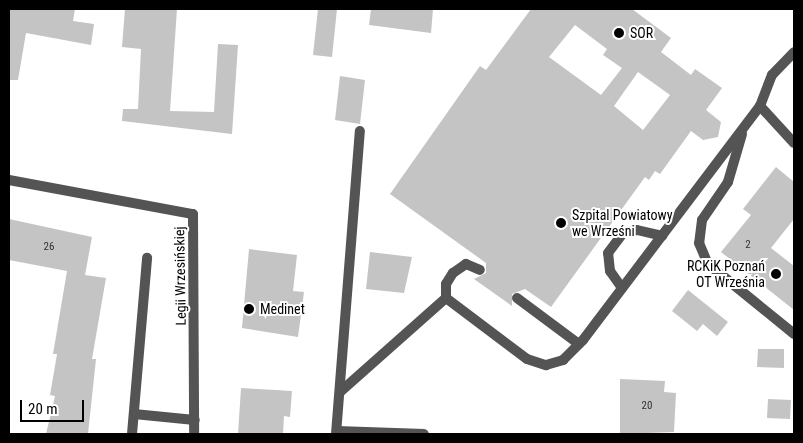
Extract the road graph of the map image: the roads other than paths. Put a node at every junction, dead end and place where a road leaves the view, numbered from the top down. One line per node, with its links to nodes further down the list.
1 (794, 52): 2 (street)
2 (760, 106): 3 (street); 5 (street)
3 (744, 126): 7 (street); 13 (street)
4 (360, 131): 15 (street)
5 (794, 143)
6 (9, 180): 17 (street, Legii Wrzesińskiej)
7 (662, 236): 10 (street); 10 (street)
8 (147, 258): 16 (street)
9 (480, 270): 11 (street)
10 (622, 288): 14 (street)
11 (446, 298): 14 (street); 15 (street)
12 (518, 298): 14 (street)
13 (794, 334)
14 (579, 344)
15 (340, 392): 18 (street)
16 (134, 414): 17 (street); 19 (street)
17 (195, 420): 20 (street, Legii Wrzesińskiej)
18 (337, 432): 21 (street)
19 (132, 434)
20 (194, 434)
21 (424, 434)

